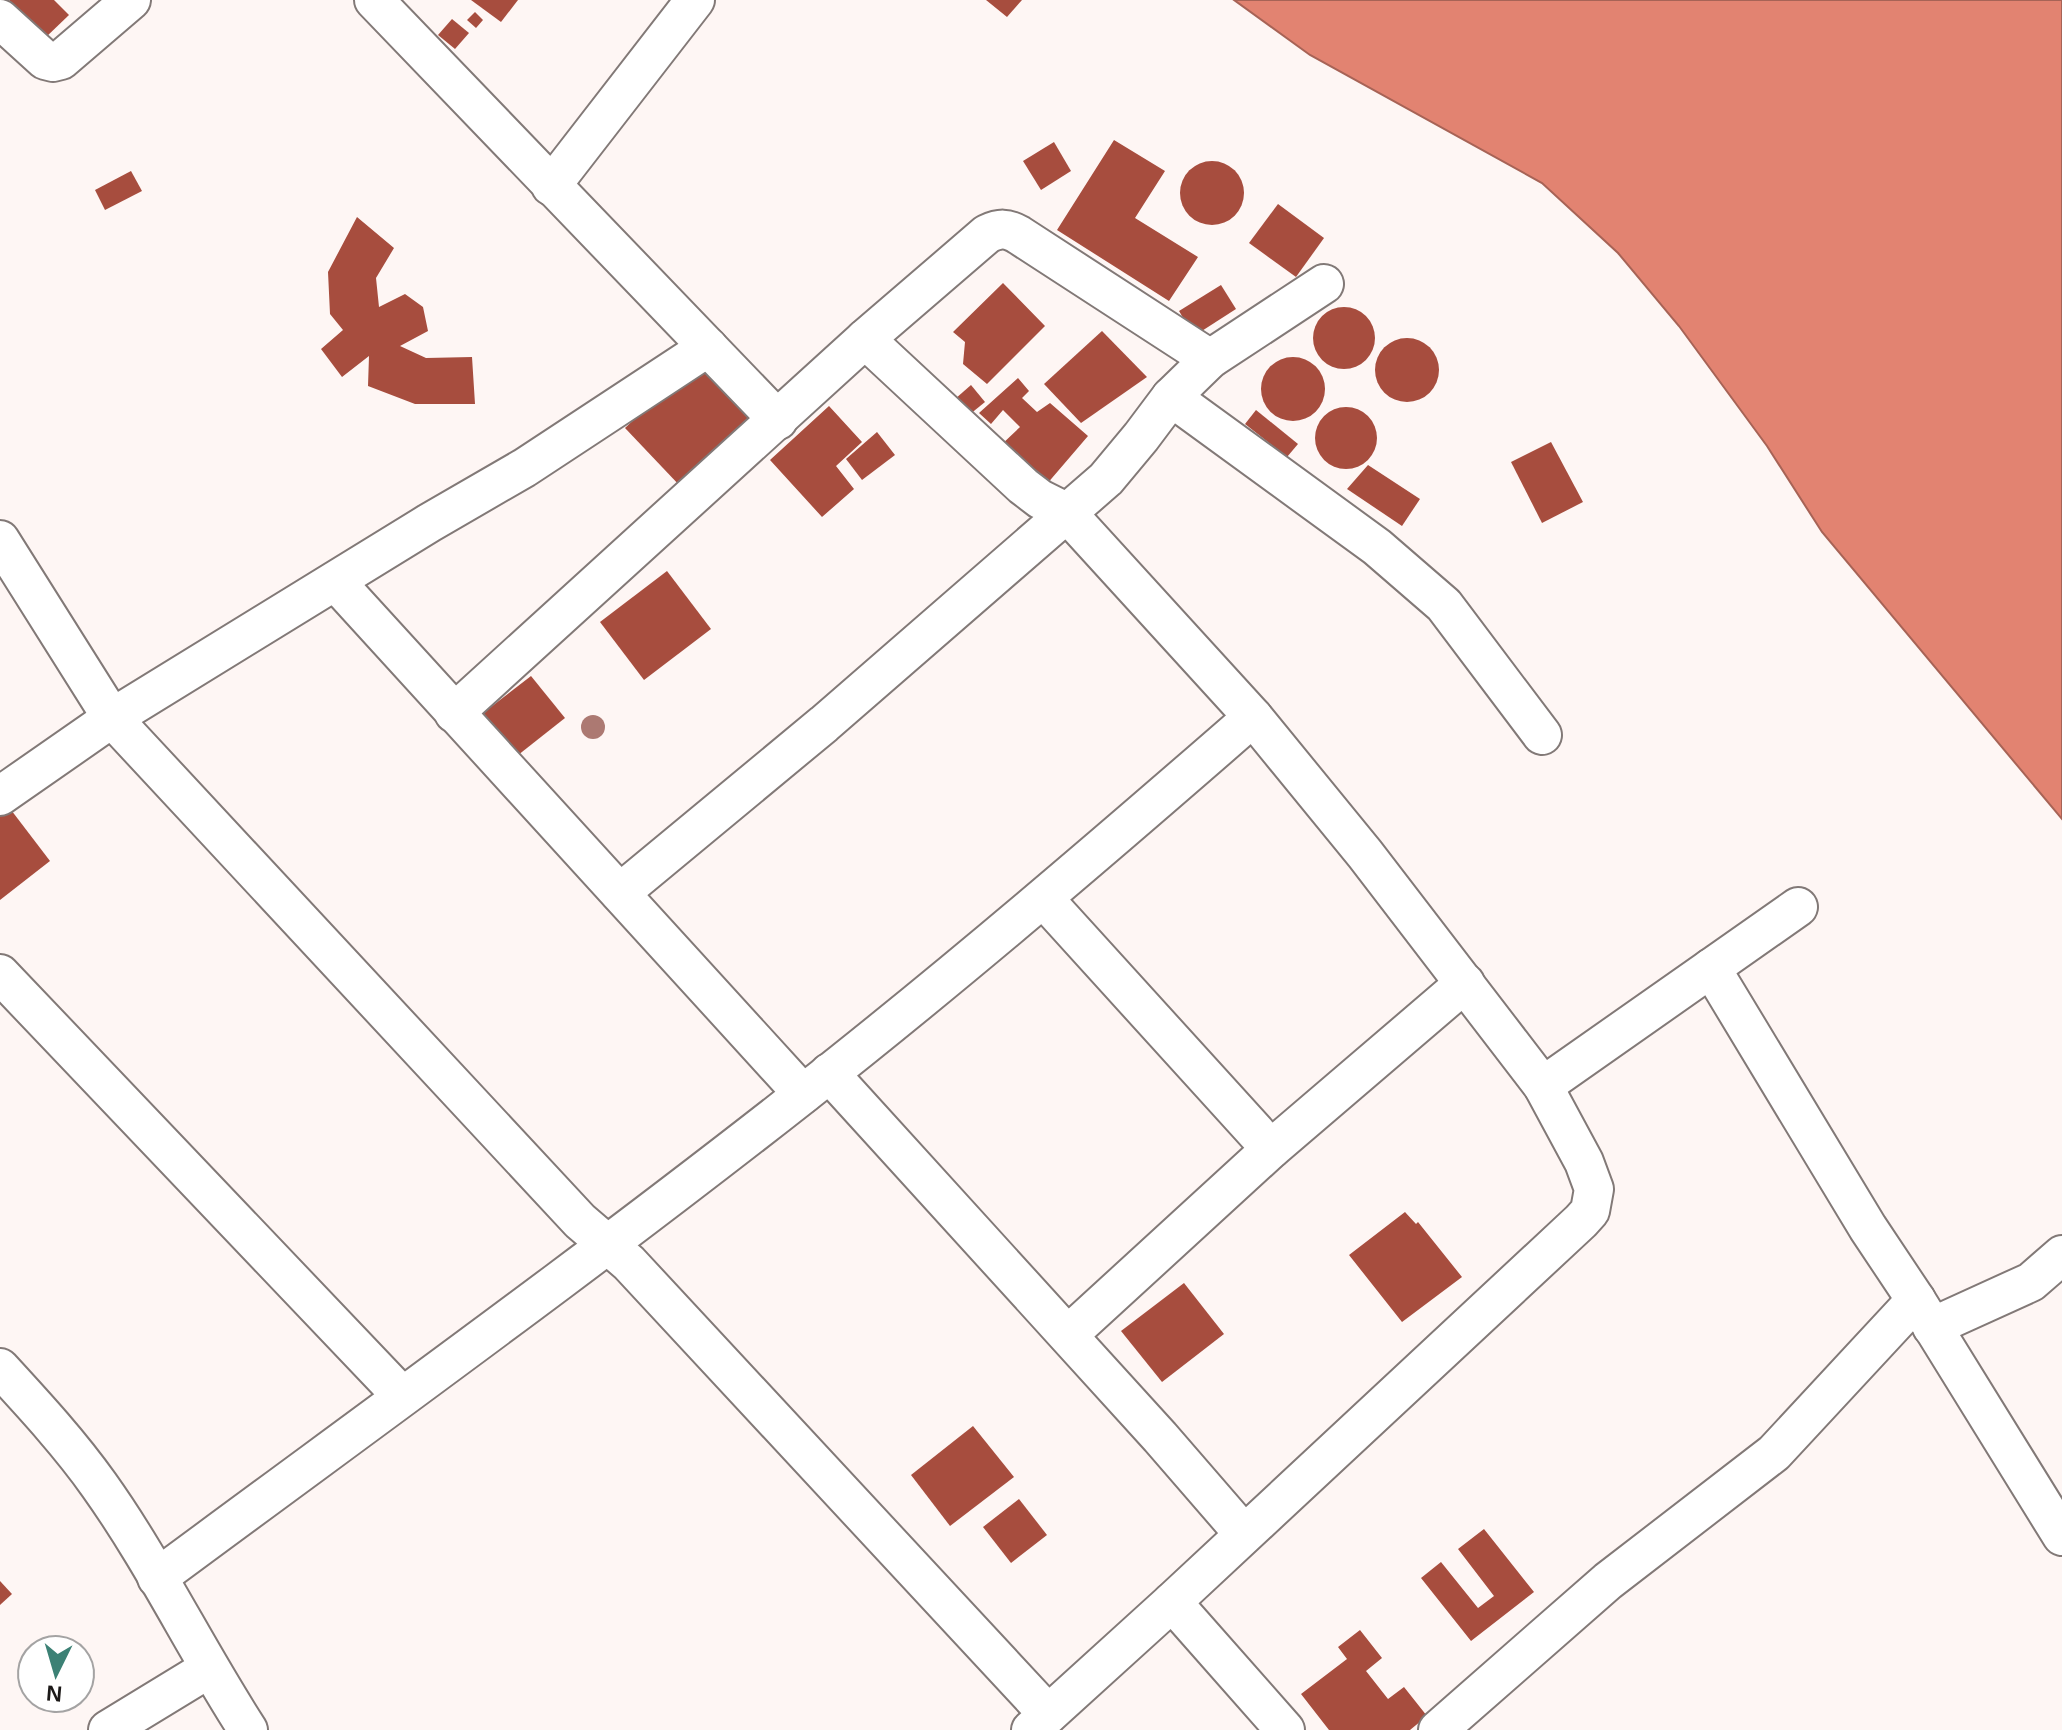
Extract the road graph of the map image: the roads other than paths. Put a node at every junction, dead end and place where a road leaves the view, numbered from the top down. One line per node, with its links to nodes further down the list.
1 (131, 0): 4 (street)
2 (374, 0): 5 (street)
3 (695, 0): 5 (street)
4 (0, 19)
5 (551, 186): 8 (street)
6 (1324, 284): 9 (street)
7 (865, 339): 9 (street); 11 (street); 12 (street)
8 (708, 347): 11 (street); 14 (street)
9 (1210, 359): 10 (street)
10 (1171, 397): 12 (street); 18 (street)
11 (778, 420): 15 (street)
12 (1066, 512): 16 (street); 20 (street)
13 (0, 540): 17 (street)
14 (336, 582): 15 (street); 17 (street)
15 (454, 713): 20 (street)
16 (1253, 717): 21 (street); 25 (street)
17 (112, 718): 19 (street); 29 (street)
18 (1542, 735)
19 (0, 796)
20 (620, 893): 26 (street)
21 (1044, 899): 26 (street); 28 (street)
22 (1798, 907): 23 (street)
23 (1711, 968): 27 (street); 31 (street)
24 (0, 974): 34 (street)
25 (1465, 983): 27 (street); 28 (street)
26 (816, 1084): 29 (street); 32 (street)
27 (1543, 1086): 35 (street)
28 (1271, 1149): 32 (street)
29 (609, 1244): 34 (street); 40 (street)
30 (2062, 1255): 31 (street)
31 (1924, 1313): 36 (street); 44 (street)
32 (1068, 1335): 35 (street)
33 (5, 1383): 37 (street)
34 (402, 1396): 37 (street)
35 (1244, 1534): 38 (street)
36 (2062, 1536)
37 (157, 1578): 39 (street)
38 (1172, 1602): 40 (street); 43 (street)
39 (208, 1669): 41 (street); 42 (street)
40 (1040, 1722)
41 (108, 1730)
42 (248, 1730)
43 (1285, 1730)
44 (1438, 1730)

